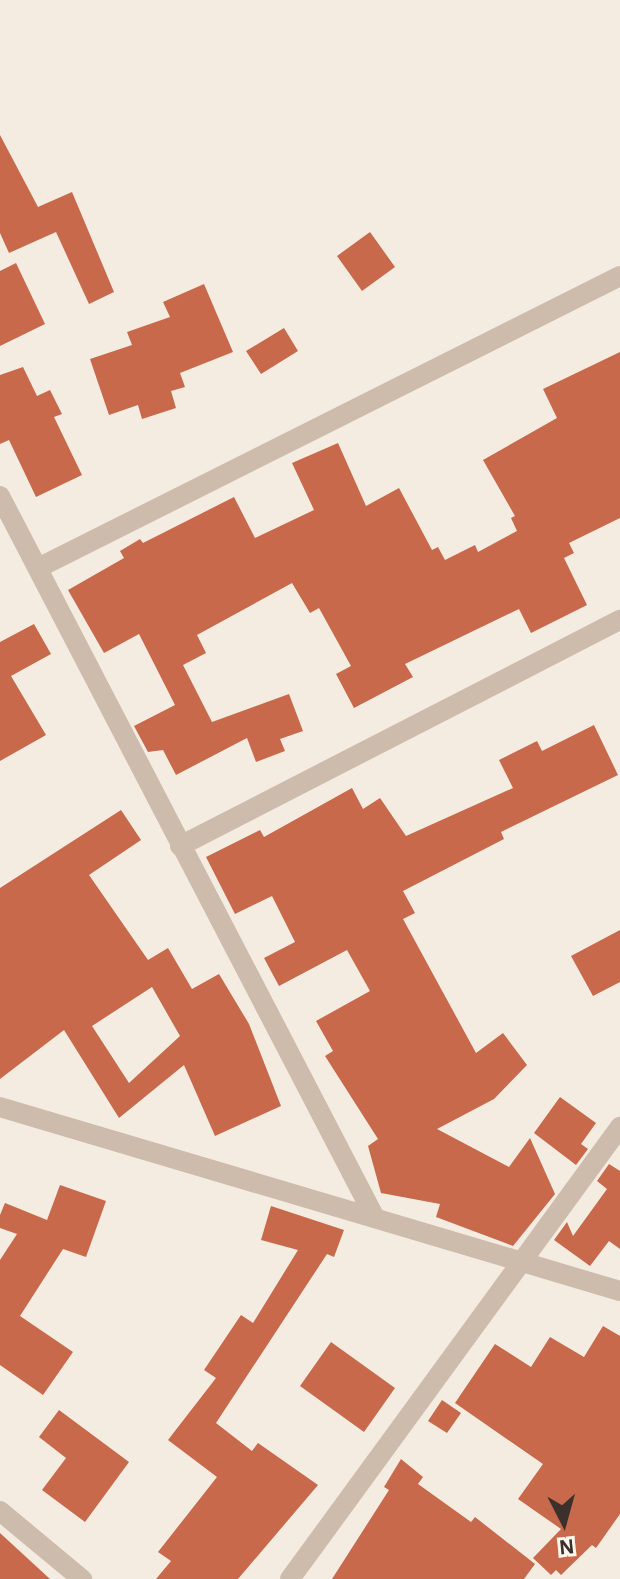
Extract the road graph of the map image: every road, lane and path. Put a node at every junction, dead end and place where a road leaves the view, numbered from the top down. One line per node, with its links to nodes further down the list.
1 (620, 276): 3 (street)
2 (0, 496): 3 (street)
3 (40, 567): 5 (street)
4 (620, 620): 5 (street)
5 (180, 846): 8 (street)
6 (0, 1107): 8 (street)
7 (620, 1127): 9 (street)
8 (374, 1216): 9 (street)
9 (519, 1261): 10 (street); 13 (street)
10 (620, 1291)
11 (0, 1511): 12 (street)
12 (82, 1579)
13 (290, 1579)

